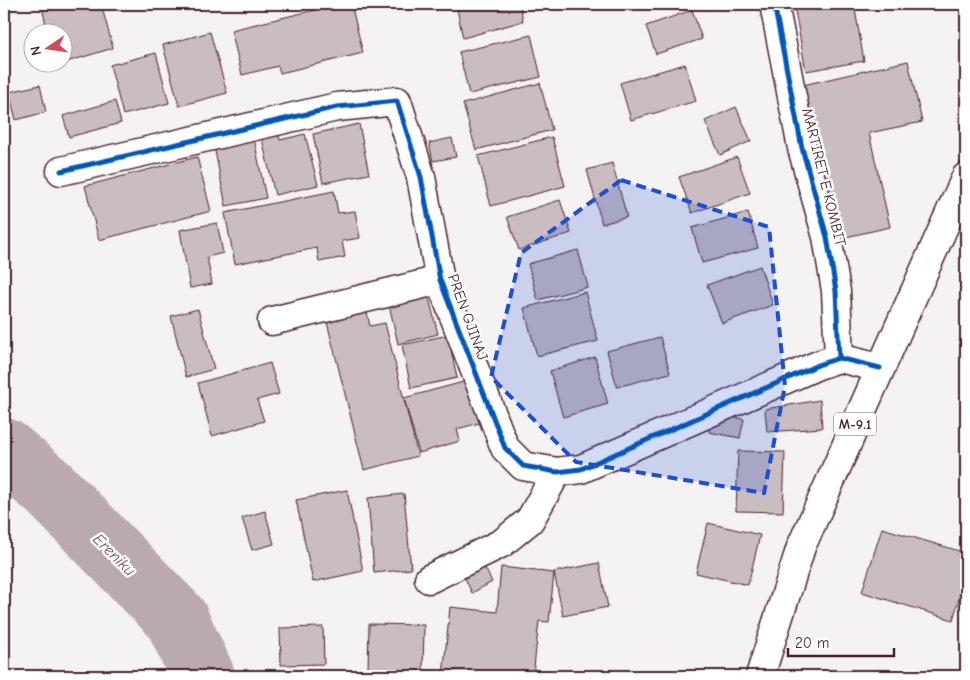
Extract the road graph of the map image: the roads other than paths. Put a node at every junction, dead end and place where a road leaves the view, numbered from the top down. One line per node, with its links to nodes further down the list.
1 (774, 4): 6 (street, MARTIRET E KOMBIT)
2 (61, 170): 4 (street, PREN GJINAJ)
3 (966, 177): 7 (street, M-9.1)
4 (440, 280): 5 (street); 8 (street, PREN GJINAJ)
5 (272, 321)
6 (839, 358): 7 (street); 8 (street, PREN GJINAJ)
7 (880, 368): 10 (street, M-9.1)
8 (557, 472): 9 (street)
9 (429, 579)
10 (760, 676)

